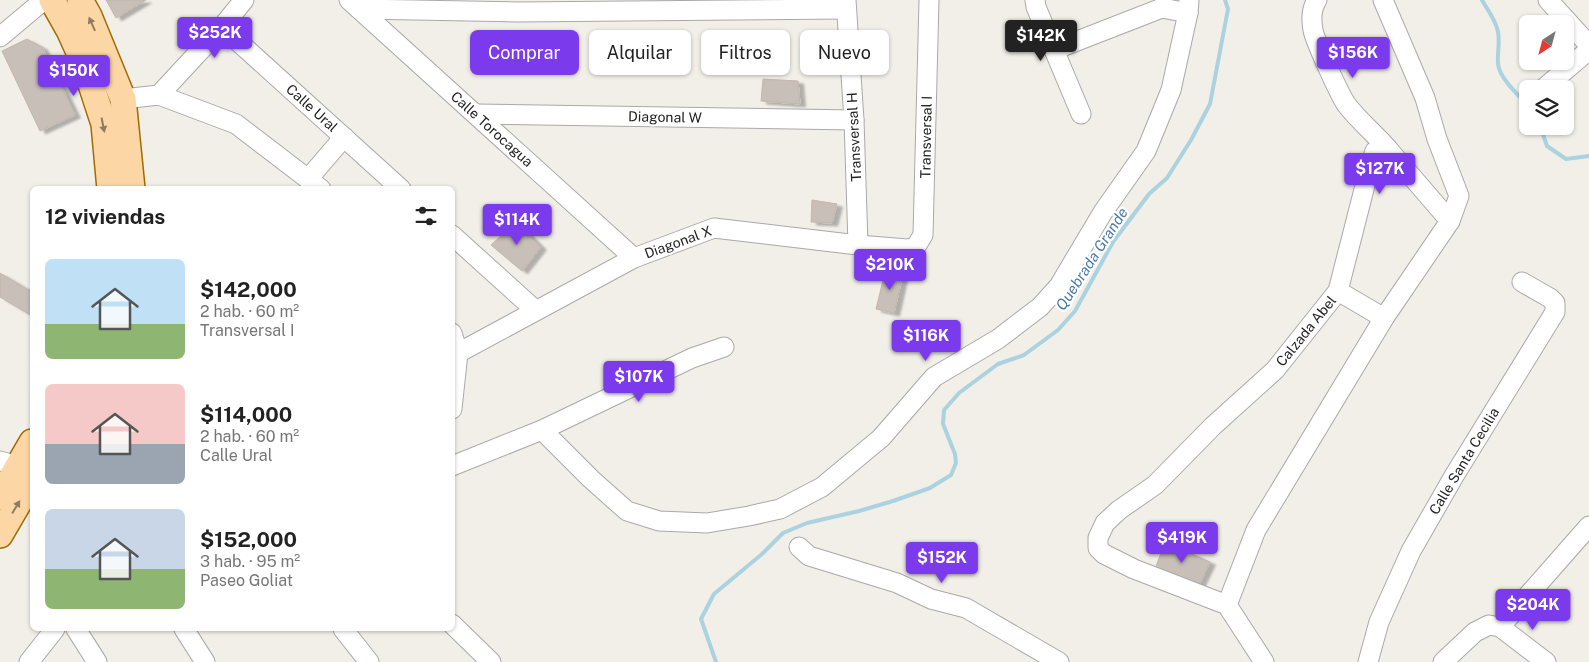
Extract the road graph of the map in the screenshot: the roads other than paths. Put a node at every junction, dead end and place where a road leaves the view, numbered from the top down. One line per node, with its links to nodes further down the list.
1 (44, 0): 16 (street)
2 (52, 0): 29 (main road, one-way to 29)
3 (80, 0): 22 (main road, one-way to 3)
4 (244, 0): 15 (street)
5 (929, 0): 34 (street, Transversal I)
6 (1035, 0): 18 (street)
7 (1317, 0): 27 (street)
8 (1383, 0): 32 (street)
9 (1548, 0): 17 (street)
10 (846, 4): 13 (street); 25 (street, Transversal H)
11 (1158, 4): 14 (street); 18 (street)
12 (354, 5): 13 (street); 23 (street, Calle Torocagua)
13 (517, 6)
14 (1189, 7): 45 (street)
15 (222, 27): 21 (street); 26 (street, Calle Ural)
16 (0, 37)
17 (1589, 46)
18 (1054, 50): 24 (street)
19 (1589, 50): 20 (street)
20 (1554, 80)
21 (159, 95): 22 (street); 28 (street)
22 (123, 99): 30 (main road)
23 (476, 114): 25 (street, Diagonal W); 36 (street, Calle Torocagua)
24 (1081, 114)
25 (854, 120): 35 (street, Transversal H)
26 (344, 137): 28 (street); 31 (street, Calle Ural)
27 (1388, 149): 32 (street); 38 (street, Calzada Abel)
28 (314, 184)
29 (110, 186)
30 (132, 186)
31 (398, 186)
32 (1450, 222): 40 (street)
33 (455, 238): 39 (street)
34 (920, 242): 35 (street, Diagonal X)
35 (858, 245): 36 (street, Diagonal X)
36 (634, 258): 39 (street, Diagonal X)
37 (1522, 282): 67 (street, Calle Santa Cecilia)
38 (1338, 292): 40 (street); 53 (street, Calzada Abel)
39 (536, 310): 43 (street, Diagonal X)
40 (1384, 318): 53 (street)
41 (455, 342): 43 (street)
42 (724, 347): 45 (street)
43 (458, 353): 44 (street)
44 (455, 381)
45 (542, 430): 47 (street)
46 (30, 447): 48 (main road)
47 (455, 465)
48 (21, 470): 49 (main road); 51 (main road, one-way to 48)
49 (0, 497)
50 (1589, 526): 55 (street)
51 (0, 535)
52 (800, 547): 65 (street)
53 (1227, 605): 66 (street)
54 (455, 627): 64 (street)
55 (1500, 627): 68 (street); 69 (street)
56 (53, 631): 60 (street)
57 (77, 631): 61 (street)
58 (185, 631): 62 (street)
59 (345, 631): 63 (street)
60 (29, 662)
61 (97, 662)
62 (205, 662)
63 (369, 662)
64 (491, 662)
65 (1059, 662)
66 (1264, 662)
67 (1368, 662)
68 (1443, 662)
69 (1546, 662)

